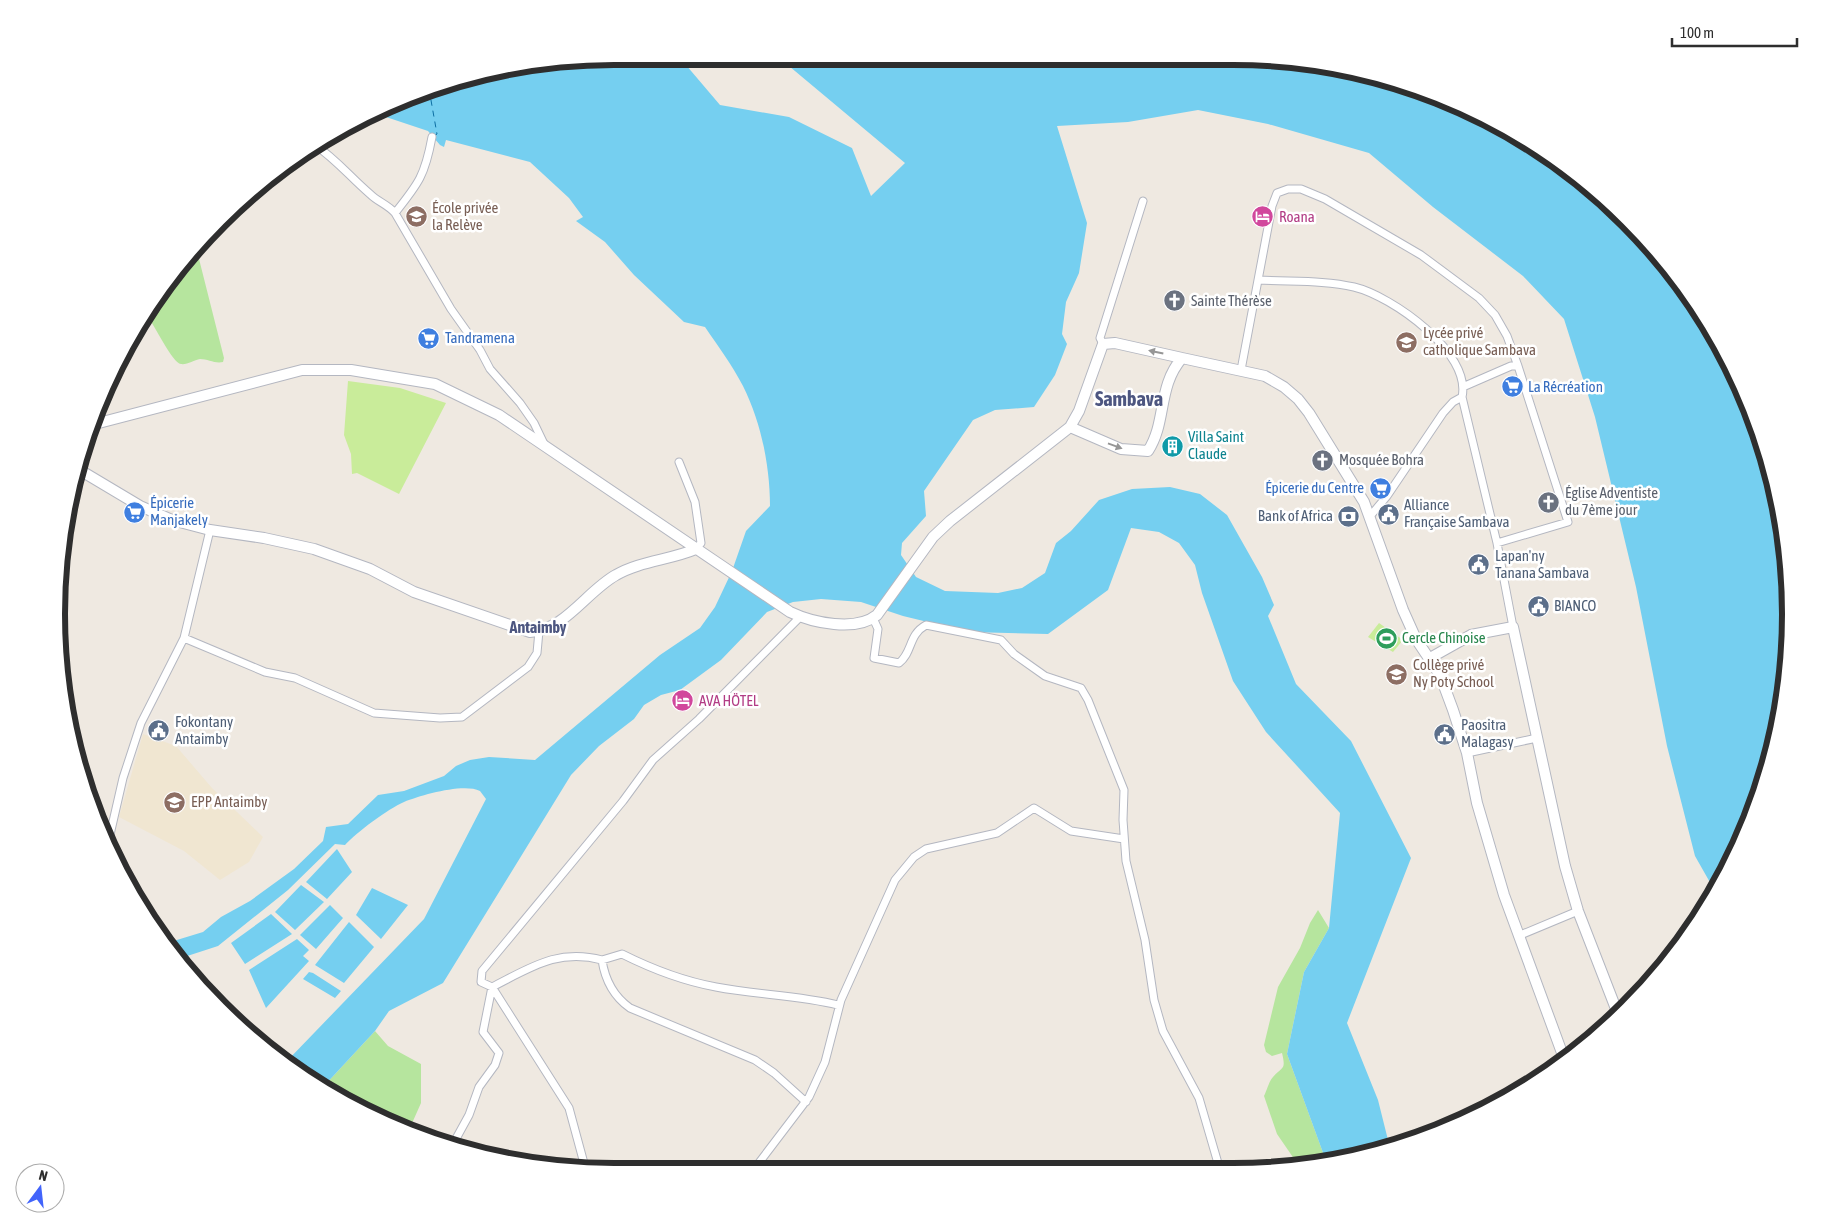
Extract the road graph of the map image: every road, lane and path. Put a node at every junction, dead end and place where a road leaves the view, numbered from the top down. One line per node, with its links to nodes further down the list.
1 (432, 137): 4 (street)
2 (321, 150): 4 (street)
3 (1142, 201): 6 (street)
4 (395, 213): 14 (street)
5 (1259, 280): 8 (street); 9 (street); 10 (street)
6 (1103, 344): 7 (main road, one-way to 6); 13 (main road)
7 (1182, 358): 9 (main road); 13 (main road, one-way to 7)
8 (1518, 366): 10 (street); 19 (street)
9 (1241, 370): 17 (main road)
10 (1464, 386): 11 (street)
11 (1462, 396): 17 (street); 19 (street)
12 (100, 423): 14 (main road)
13 (1070, 427): 22 (main road)
14 (545, 447): 20 (main road)
15 (679, 462): 20 (street)
16 (84, 473): 18 (main road)
17 (1370, 516): 26 (main road)
18 (210, 530): 24 (main road); 25 (street)
19 (1497, 543): 23 (street)
20 (696, 549): 21 (main road); 24 (main road)
21 (800, 617): 22 (main road); 34 (street)
22 (875, 617): 30 (street)
23 (1513, 628): 26 (main road); 27 (main road)
24 (539, 632): 25 (street)
25 (184, 638): 29 (street)
26 (1430, 658): 28 (main road)
27 (1538, 738): 28 (street); 31 (main road)
28 (1467, 754): 32 (main road)
29 (111, 832)
30 (1124, 839): 35 (street); 42 (street)
31 (1578, 911): 32 (street); 36 (main road)
32 (1518, 936): 37 (main road)
33 (602, 960): 34 (street); 35 (street); 38 (street)
34 (492, 987): 39 (street); 40 (street)
35 (838, 1005): 38 (street)
36 (1615, 1007)
37 (1562, 1053)
38 (806, 1102): 41 (street)
39 (456, 1139)
40 (584, 1162)
41 (759, 1163)
42 (1218, 1163)

